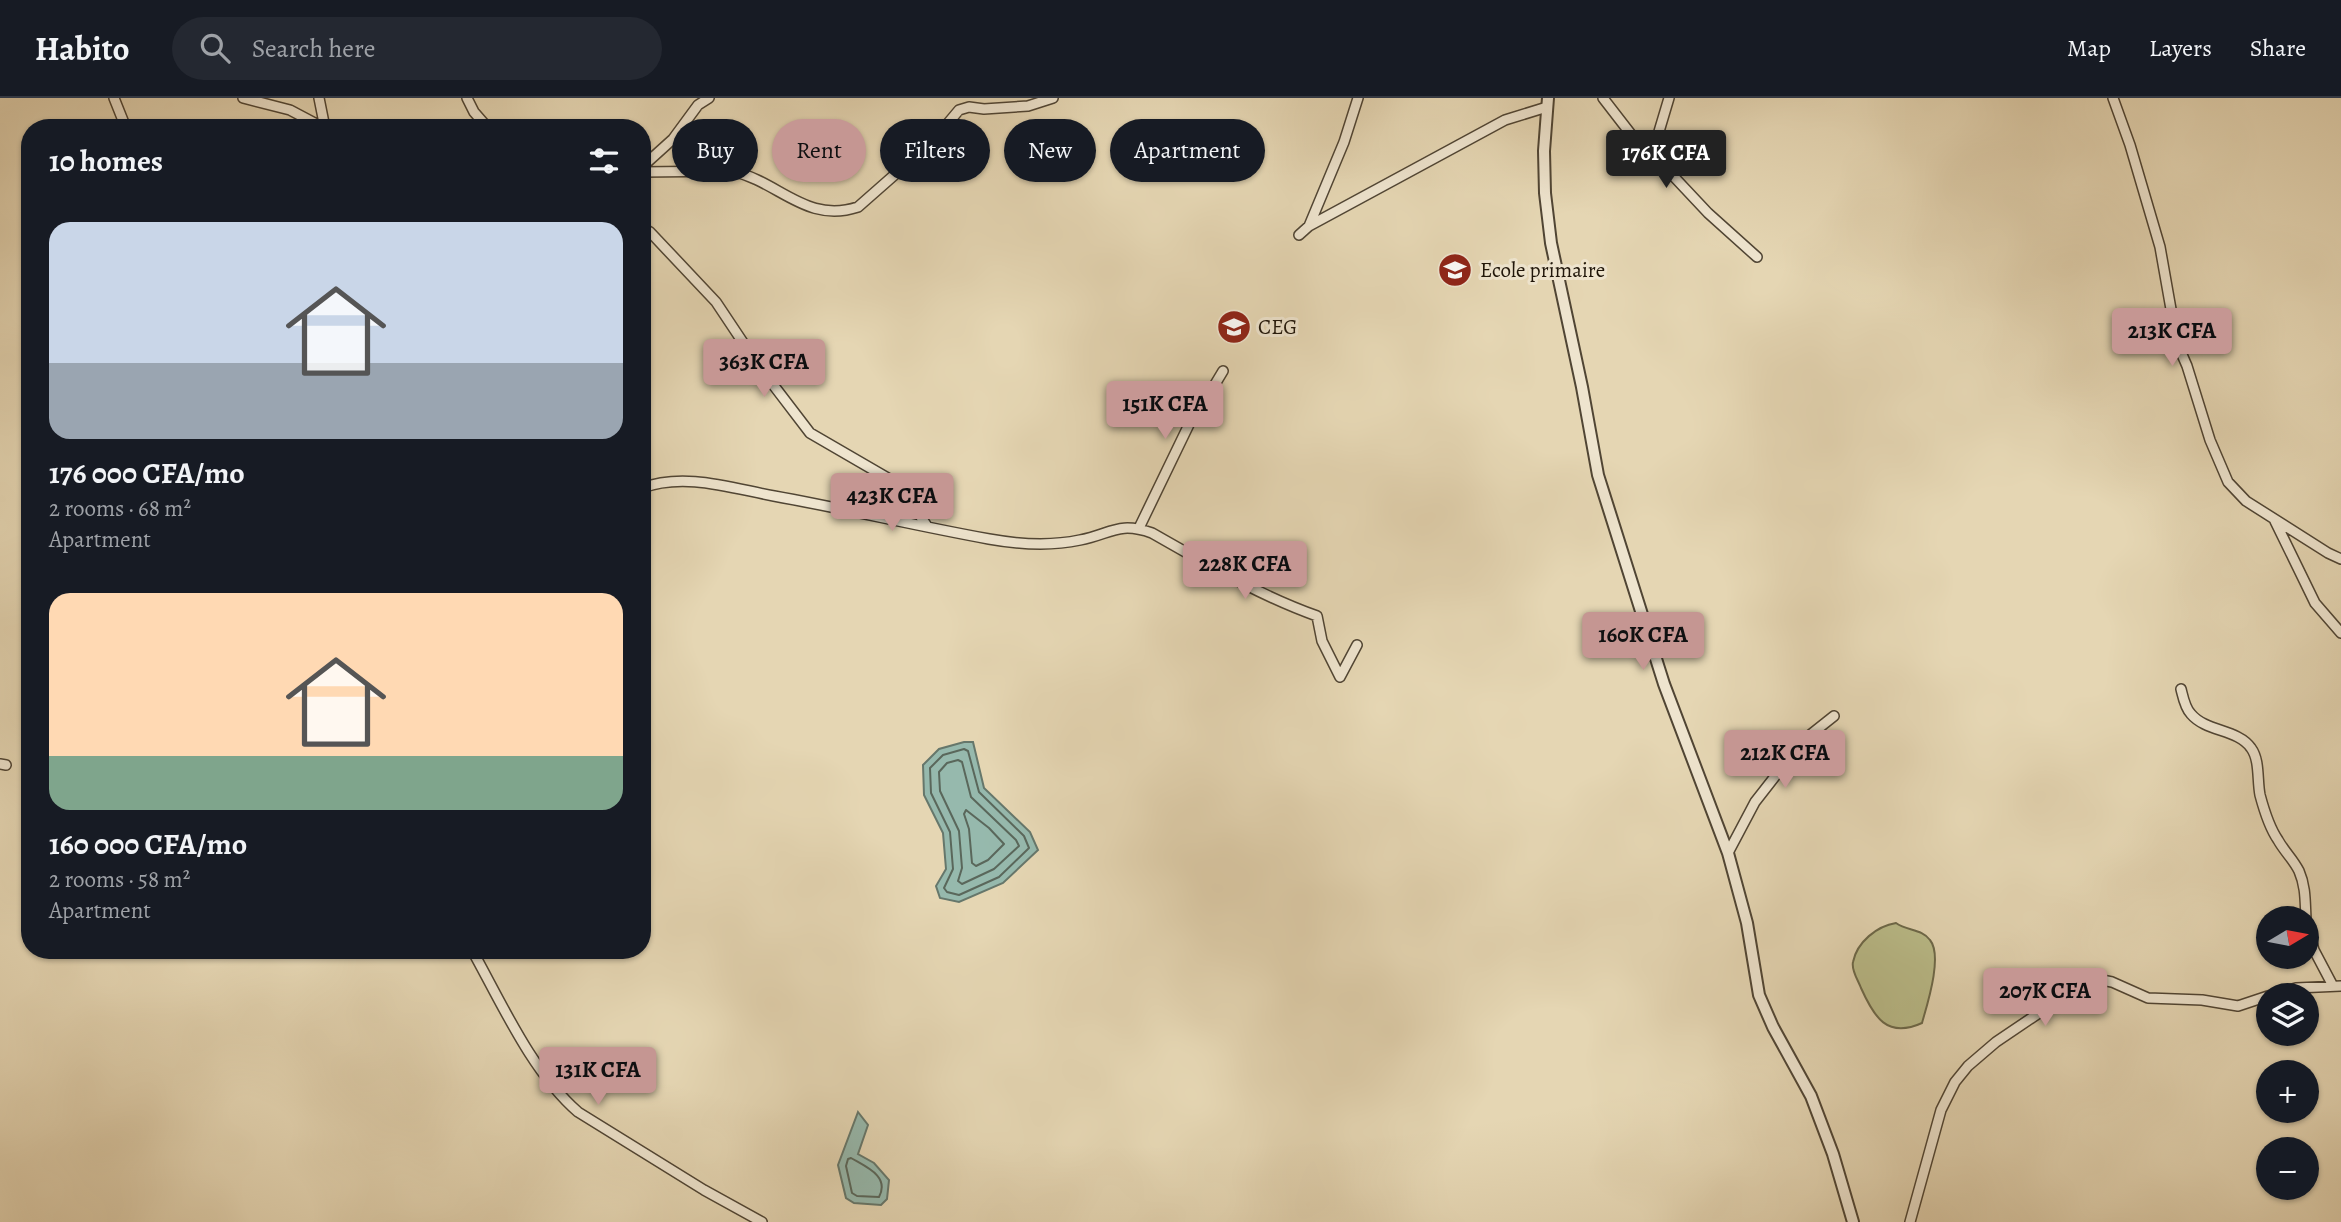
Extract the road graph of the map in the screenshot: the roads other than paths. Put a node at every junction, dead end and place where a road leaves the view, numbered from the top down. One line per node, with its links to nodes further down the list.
1 (114, 98): 12 (street)
2 (243, 98): 13 (street)
3 (319, 98): 14 (street)
4 (467, 98): 15 (street)
5 (709, 98): 17 (street)
6 (1054, 98): 18 (street)
7 (1359, 98): 19 (street)
8 (1603, 98): 16 (street)
9 (1669, 98): 16 (street)
10 (2113, 98): 25 (street)
11 (1547, 102): 19 (street); 33 (street)
12 (122, 119)
13 (308, 119)
14 (323, 119)
15 (480, 119)
16 (1652, 155): 22 (street)
17 (651, 159)
18 (651, 173)
19 (1309, 226): 21 (street)
20 (651, 233): 26 (street)
21 (1298, 235)
22 (1757, 257)
23 (1223, 371): 27 (street)
24 (651, 484): 26 (street)
25 (2275, 520): 28 (street); 29 (street)
26 (927, 526): 27 (street)
27 (1139, 528): 30 (street)
28 (2341, 559)
29 (2341, 633)
30 (1357, 645)
31 (2181, 689): 34 (street)
32 (1834, 716): 33 (street)
33 (1728, 853): 41 (street)
34 (2305, 906)
35 (2319, 958): 37 (street)
36 (477, 959): 40 (street)
37 (2337, 986): 38 (street)
38 (2319, 987)
39 (2256, 1000): 42 (street)
40 (756, 1220)
41 (1853, 1222)
42 (1910, 1222)

